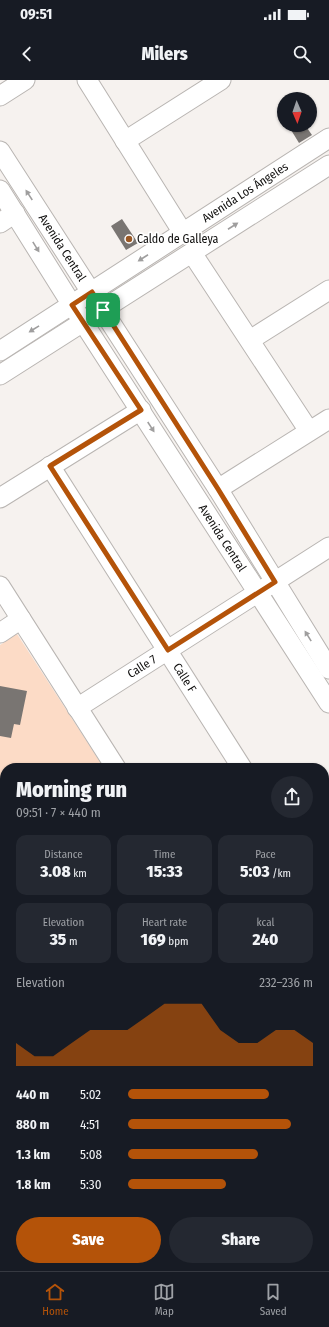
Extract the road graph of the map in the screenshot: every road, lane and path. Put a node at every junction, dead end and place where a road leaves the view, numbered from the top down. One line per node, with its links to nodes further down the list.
1 (25, 80): 4 (street)
2 (87, 80): 6 (street)
3 (221, 80): 6 (street)
4 (0, 96)
5 (329, 138): 11 (street, Avenida Los Ángeles)
6 (125, 141): 11 (street)
7 (0, 151): 14 (street, Avenida Central, one-way to 7)
8 (329, 165): 12 (street, Avenida Los Ángeles, one-way to 8)
9 (0, 190): 10 (street, Avenida Central)
10 (7, 218): 15 (street, Avenida Central, one-way to 15)
11 (182, 233): 14 (street, Avenida Los Ángeles, one-way to 14)
12 (192, 253): 16 (street, Avenida Los Ángeles); 18 (street)
13 (329, 290): 18 (street)
14 (92, 292): 15 (street, Avenida Los Ángeles); 16 (street, Avenida Central)
15 (72, 305): 17 (street, Avenida Central); 19 (street, Avenida Los Ángeles, one-way to 19)
16 (103, 310): 17 (street, Avenida Los Ángeles); 25 (street, Avenida Central)
17 (84, 322): 20 (street, Avenida Los Ángeles); 21 (street, Avenida Central)
18 (250, 340): 23 (street)
19 (0, 351)
20 (0, 375)
21 (141, 410): 24 (street); 29 (street, Avenida Central, one-way to 29)
22 (329, 419): 23 (street)
23 (310, 431): 25 (street)
24 (50, 466): 26 (street); 32 (street, Calle F)
25 (218, 489): 29 (street, Avenida Central)
26 (0, 498)
27 (329, 547): 29 (street, Calle 7)
28 (0, 586): 30 (street)
29 (267, 587): 32 (street, Calle 7); 33 (street, Avenida Central, one-way to 29); 34 (street, Avenida Central)
30 (21, 620): 31 (street); 35 (street)
31 (0, 633)
32 (168, 650): 35 (street, Calle 7); 37 (street, Calle F)
33 (329, 669)
34 (329, 703)
35 (78, 708): 36 (street)
36 (113, 763)
37 (239, 763)

